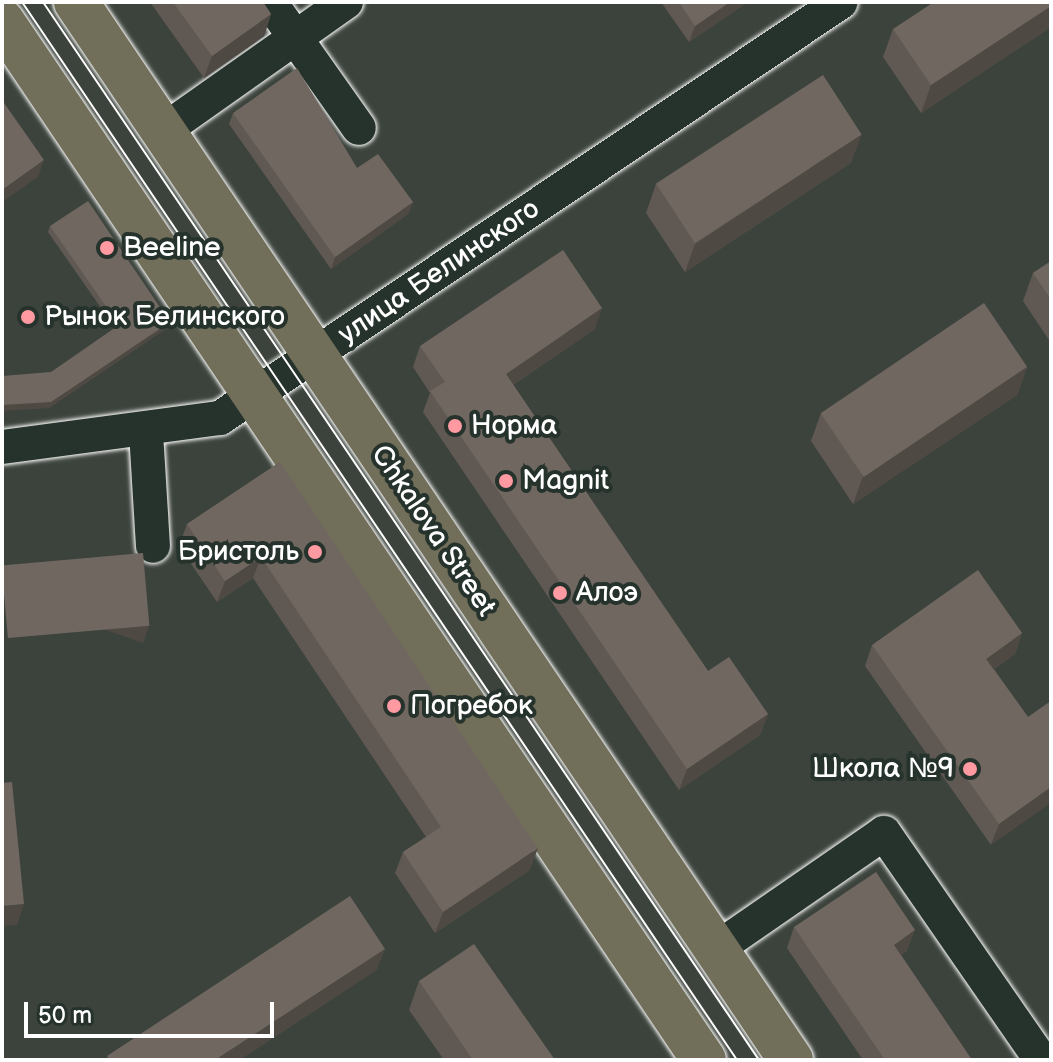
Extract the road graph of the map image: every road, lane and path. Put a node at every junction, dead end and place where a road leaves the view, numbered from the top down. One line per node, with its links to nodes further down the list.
1 (76, 2): 8 (main road, Chkalova Street)
2 (270, 2): 6 (street)
3 (346, 2): 6 (street)
4 (841, 2): 9 (street, улица Белинского)
5 (2, 21): 10 (main road)
6 (295, 38): 7 (street); 8 (street)
7 (359, 128)
8 (163, 131): 9 (main road, Chkalova Street)
9 (315, 354): 10 (street, улица Белинского); 14 (main road, Chkalova Street)
10 (255, 395): 11 (street, улица Белинского); 15 (main road)
11 (146, 432): 12 (street, улица Белинского); 13 (street)
12 (2, 447)
13 (153, 546)
14 (716, 949): 16 (main road, Chkalova Street); 17 (street)
15 (704, 1060)
16 (791, 1060)
17 (1041, 1060)

